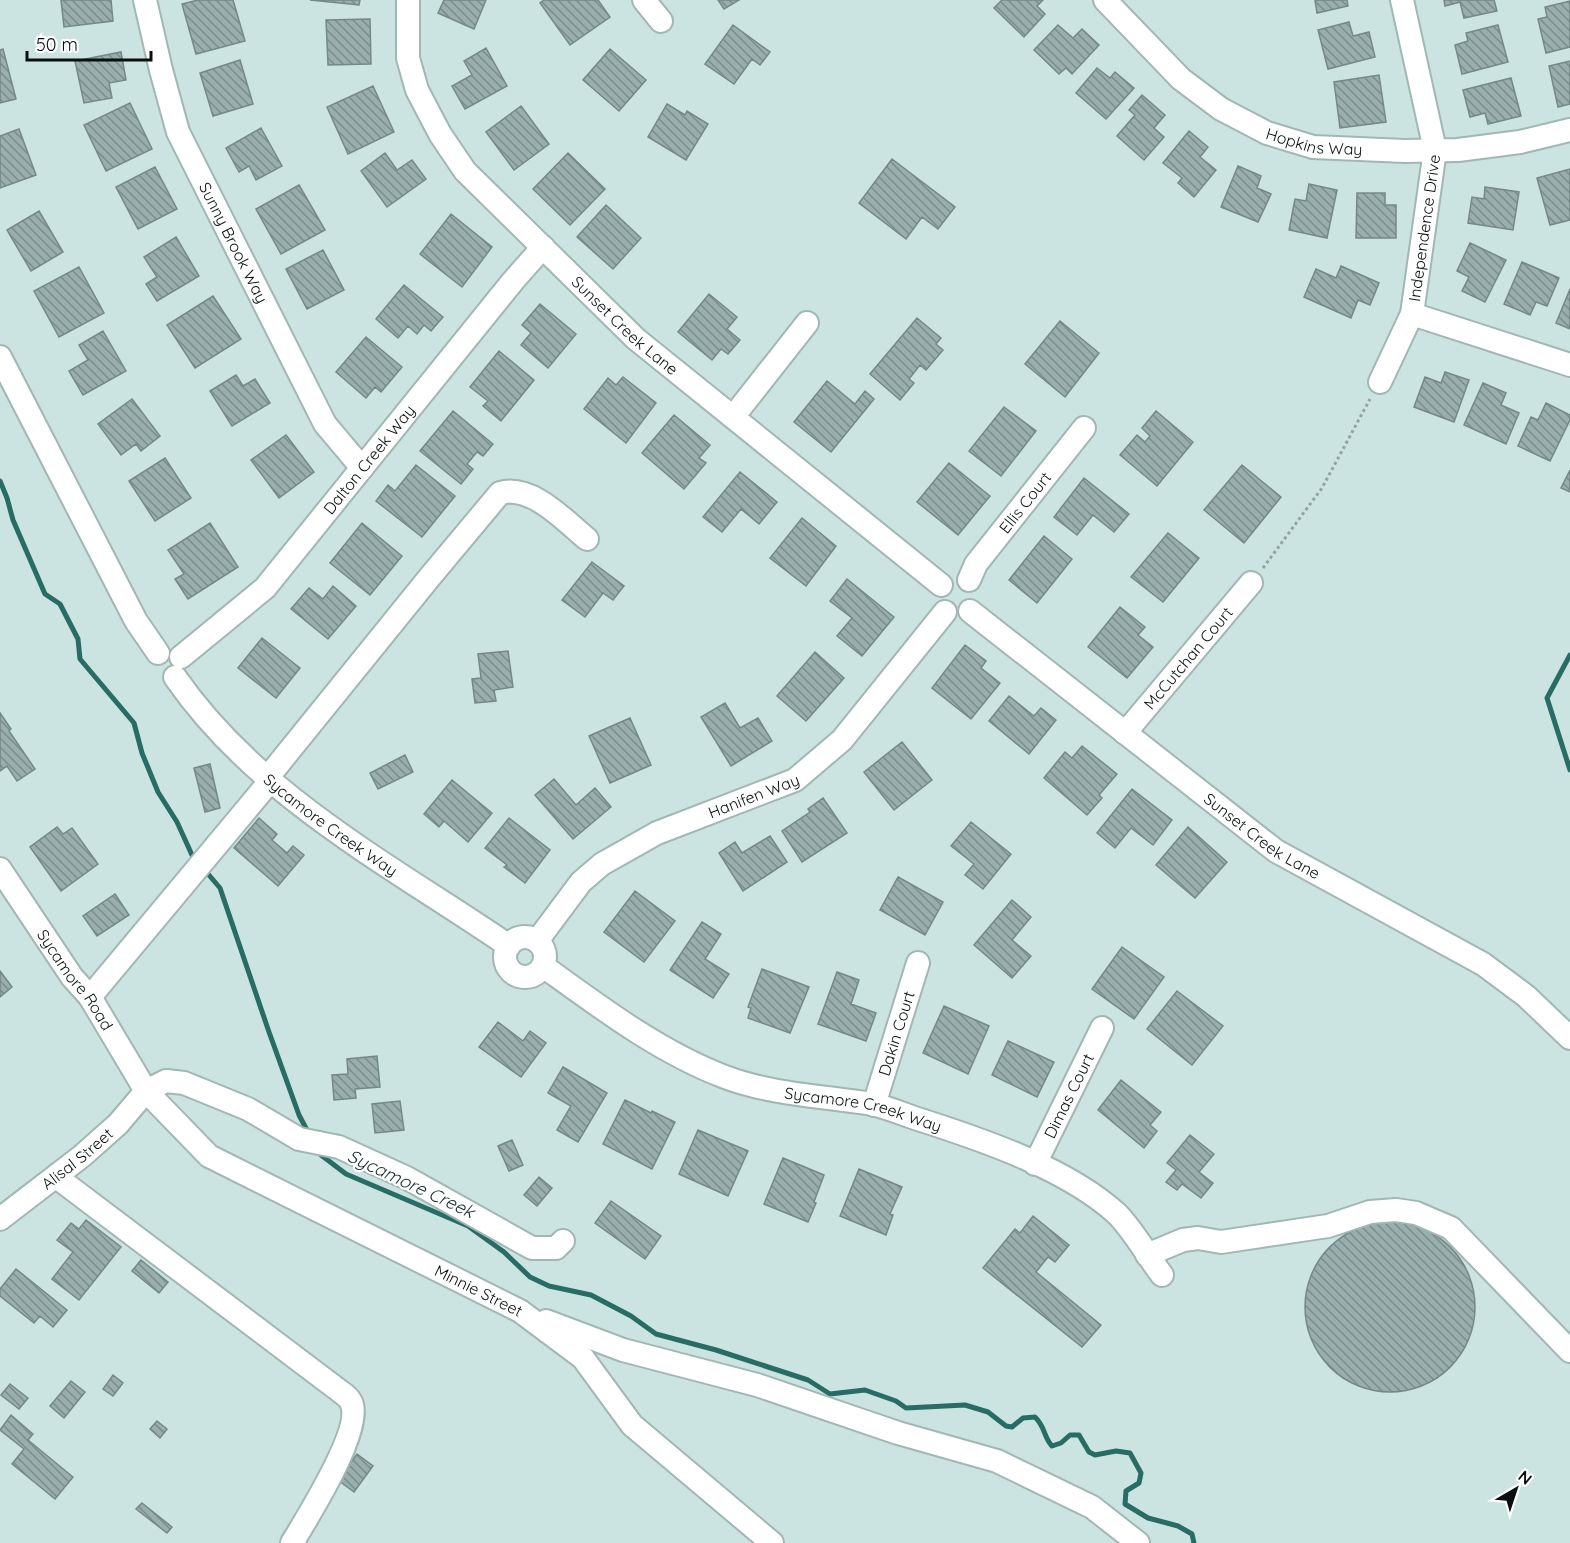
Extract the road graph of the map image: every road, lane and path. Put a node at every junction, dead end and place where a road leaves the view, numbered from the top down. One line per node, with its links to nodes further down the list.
1 (146, 0): 17 (street, Sunny Brook Way)
2 (408, 0): 9 (street, Sunset Creek Lane)
3 (644, 0): 6 (street)
4 (1106, 0): 8 (street, Hopkins Way)
5 (1402, 0): 8 (street, Independence Drive)
6 (661, 21)
7 (1570, 130): 8 (street, Hopkins Way)
8 (1435, 150): 10 (street, Independence Drive)
9 (543, 247): 15 (street, Sunset Creek Lane); 17 (street, Dalton Creek Way)
10 (1412, 314): 13 (street); 14 (street, Independence Drive)
11 (807, 323): 15 (street)
12 (0, 357): 24 (street)
13 (1570, 365)
14 (1380, 382): 20 (path)
15 (733, 417): 21 (street, Sunset Creek Lane)
16 (1084, 428): 19 (street, Ellis Court)
17 (362, 468): 24 (street, Dalton Creek Way)
18 (587, 539): 26 (street)
19 (969, 580): 21 (street); 22 (street)
20 (1251, 583): 25 (street, McCutchan Court)
21 (941, 585): 23 (street)
22 (970, 611): 23 (street); 25 (street, Sunset Creek Lane)
23 (945, 612): 28 (street, Hanifen Way)
24 (178, 667): 26 (street, Sycamore Creek Way)
25 (1125, 733): 34 (street, Sunset Creek Lane)
26 (269, 779): 29 (street, Sycamore Creek Way); 32 (street)
27 (0, 869): 32 (street, Sycamore Road)
28 (537, 941): 29 (street); 31 (street)
29 (509, 946): 31 (street)
30 (918, 963): 36 (street, Dakin Court)
31 (543, 966): 36 (street, Sycamore Creek Way)
32 (90, 997): 35 (street, Sycamore Road)
33 (1102, 1028): 37 (street, Dimas Court)
34 (1570, 1038)
35 (146, 1091): 38 (street, Alisal Street); 40 (street); 43 (street, Minnie Street)
36 (874, 1105): 37 (street, Sycamore Creek Way)
37 (1035, 1164): 41 (street, Sycamore Creek Way)
38 (57, 1175): 39 (street, Alisal Street); 45 (street)
39 (0, 1219)
40 (563, 1241)
41 (1147, 1255): 42 (street, Sycamore Creek Way); 44 (street)
42 (1162, 1275)
43 (520, 1311): 46 (street, Minnie Street); 47 (street)
44 (1570, 1351)
45 (292, 1543)
46 (772, 1543)
47 (1138, 1543)

